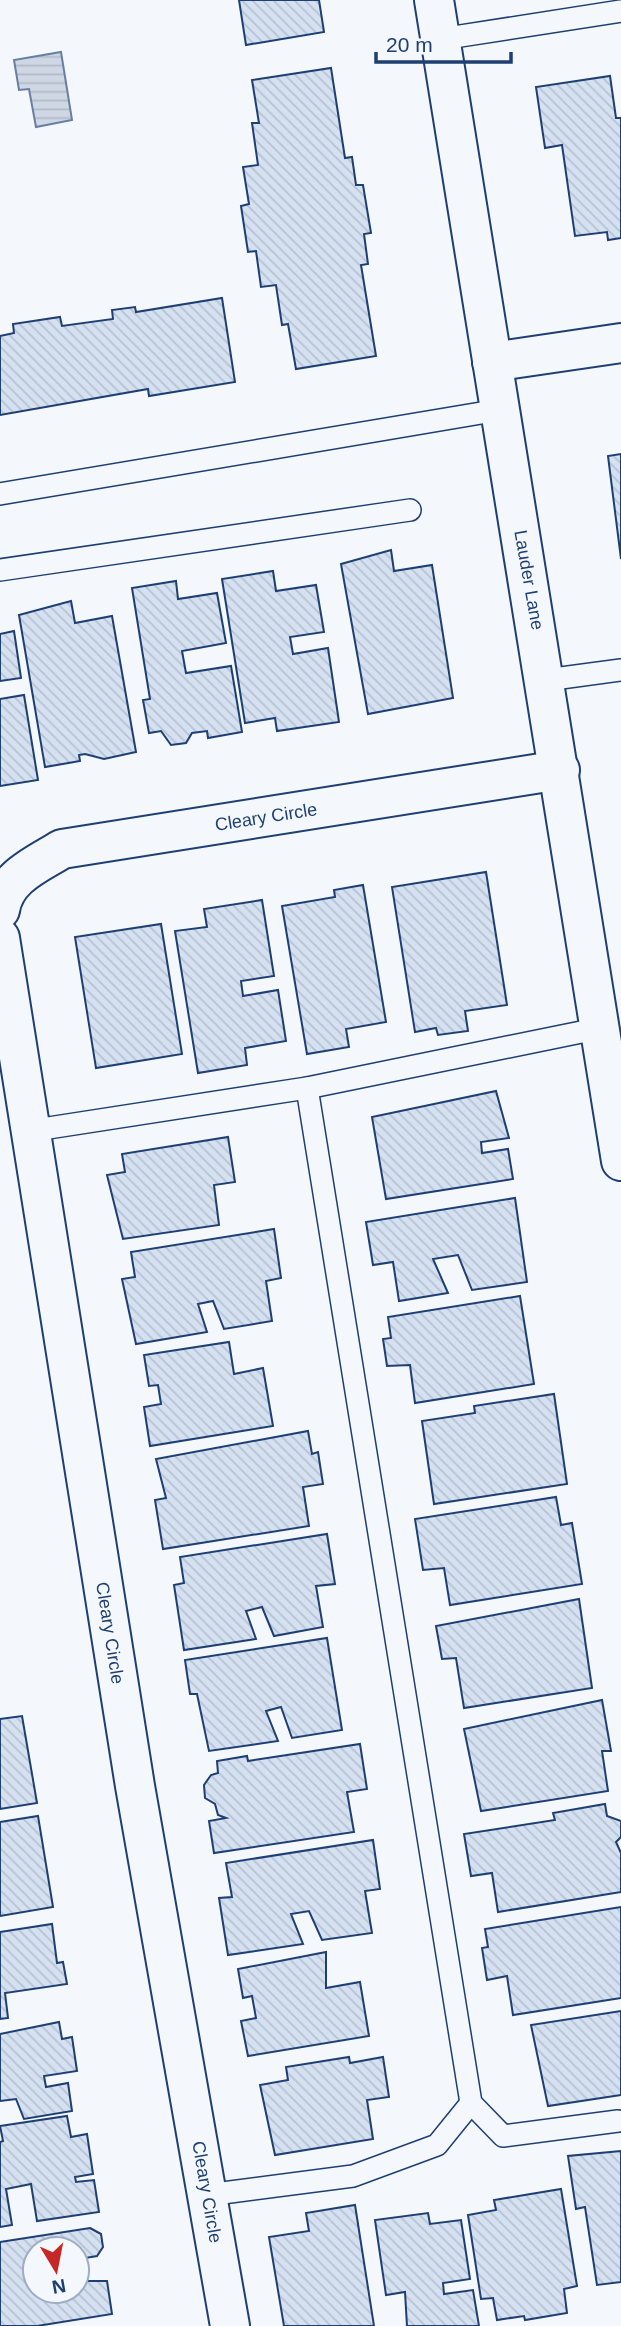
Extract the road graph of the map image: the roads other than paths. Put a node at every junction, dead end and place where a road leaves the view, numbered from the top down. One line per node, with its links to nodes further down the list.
1 (434, 0): 3 (street, Lauder Lane)
2 (621, 11): 3 (lane)
3 (440, 39): 5 (street, Lauder Lane)
4 (621, 343): 5 (street)
5 (492, 362): 6 (street, Lauder Lane)
6 (499, 410): 7 (lane); 11 (street, Lauder Lane)
7 (0, 494)
8 (410, 510): 9 (lane)
9 (0, 570)
10 (621, 670): 11 (lane)
11 (546, 680): 12 (street, Lauder Lane)
12 (560, 770): 13 (street, Cleary Circle); 15 (street, Lauder Lane)
13 (0, 910)
14 (0, 938): 17 (street, Cleary Circle)
15 (611, 1027): 16 (lane); 18 (street, Lauder Lane)
16 (307, 1088): 17 (lane); 19 (lane)
17 (29, 1131): 21 (street, Cleary Circle)
18 (621, 1161)
19 (471, 2103): 20 (lane); 21 (lane)
20 (618, 2121)
21 (207, 2195): 22 (street, Cleary Circle)
22 (230, 2326)

